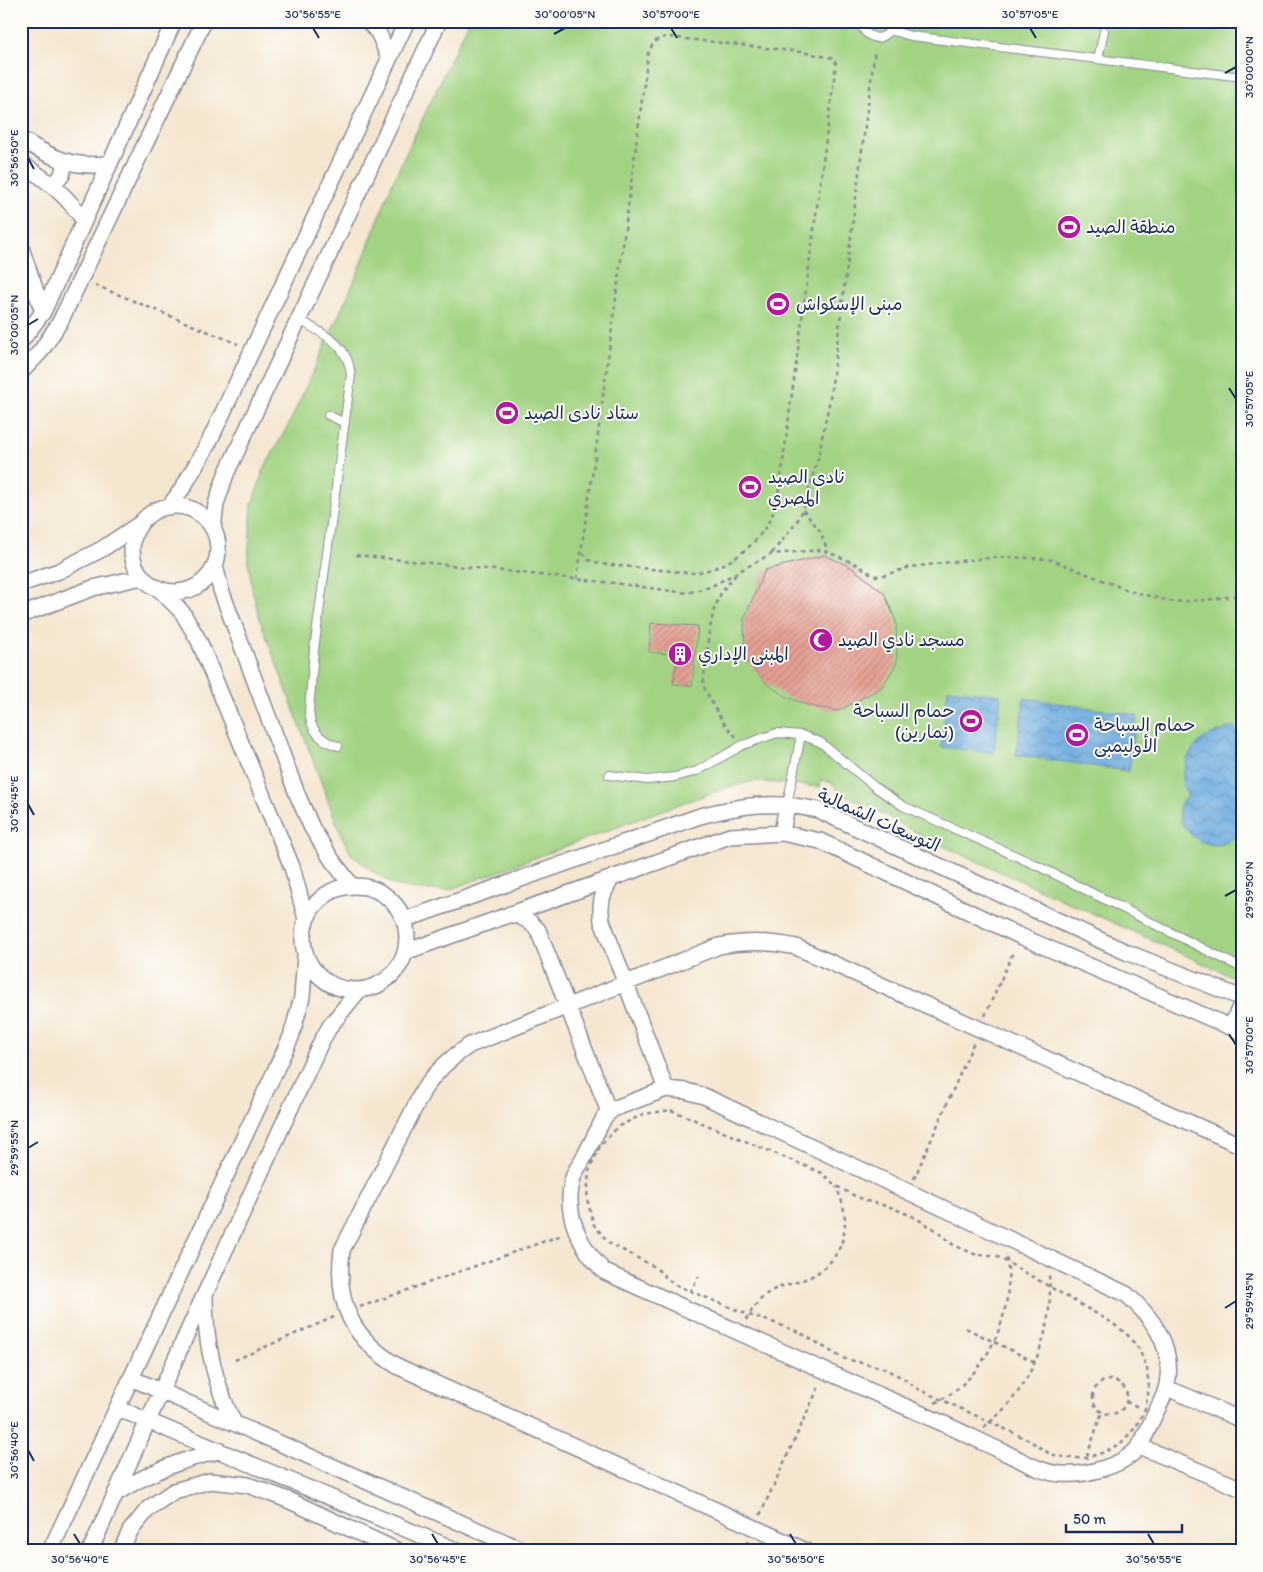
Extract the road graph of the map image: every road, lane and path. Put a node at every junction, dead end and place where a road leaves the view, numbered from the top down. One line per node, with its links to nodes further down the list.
1 (174, 21): 17 (street)
2 (204, 21): 21 (street)
3 (368, 21): 11 (street)
4 (407, 21): 11 (street)
5 (439, 21): 24 (street)
6 (862, 21): 10 (lane)
7 (892, 21): 8 (lane)
8 (890, 30): 10 (lane); 12 (lane)
9 (1104, 31): 12 (lane)
10 (876, 38): 31 (path)
11 (389, 58): 22 (street)
12 (1098, 59): 13 (lane)
13 (1242, 77)
14 (21, 139): 15 (street)
15 (64, 161): 17 (street); 18 (street)
16 (21, 164): 18 (street)
17 (110, 164): 19 (street)
18 (53, 186): 19 (street)
19 (84, 221): 23 (street)
20 (21, 248): 23 (street)
21 (80, 278): 26 (path); 27 (street)
22 (272, 309): 24 (street); 26 (street)
23 (43, 312): 25 (street)
24 (298, 319): 29 (lane); 33 (street)
25 (21, 341)
26 (253, 350): 30 (street)
27 (21, 372)
28 (328, 415): 29 (lane)
29 (345, 423): 48 (lane)
30 (169, 507): 32 (street); 33 (street)
31 (803, 510): 35 (path); 36 (path)
32 (142, 522): 40 (street); 42 (street)
33 (213, 529): 38 (street)
34 (581, 550): 34 (path); 41 (path)
35 (828, 552): 36 (path); 44 (path)
36 (771, 554): 39 (path)
37 (356, 555): 41 (path)
38 (215, 565): 43 (street); 53 (street)
39 (739, 571): 41 (path); 47 (path)
40 (142, 577): 43 (street); 45 (street)
41 (577, 579)
42 (21, 584)
43 (158, 588): 55 (street)
44 (1242, 595)
45 (21, 614)
46 (801, 735): 47 (lane); 50 (lane); 60 (lane)
47 (743, 745): 49 (lane)
48 (338, 746)
49 (609, 776)
50 (787, 805): 51 (street); 56 (street, التوسعات الشمالية); 63 (street, التوسعات الشمالية)
51 (782, 833): 52 (street); 57 (street)
52 (613, 877): 54 (street); 61 (street)
53 (352, 886): 55 (street); 56 (street)
54 (510, 914): 58 (street); 65 (street)
55 (306, 920): 59 (street)
56 (404, 920): 58 (street)
57 (1020, 936): 66 (path); 67 (street)
58 (405, 952): 62 (street)
59 (305, 956): 62 (street); 90 (street)
60 (1242, 968)
61 (624, 983): 65 (street); 66 (street); 68 (street)
62 (359, 990): 80 (street)
63 (1242, 998)
64 (1242, 1002): 67 (street)
65 (566, 1005): 69 (street); 82 (street)
66 (980, 1029): 70 (street); 72 (path)
67 (1236, 1030)
68 (666, 1089): 69 (street); 72 (street)
69 (609, 1112): 73 (street)
70 (1242, 1146)
71 (835, 1185): 76 (path); 79 (path); 83 (path)
72 (909, 1192): 74 (street)
73 (576, 1231): 81 (street); 82 (path)
74 (1002, 1235): 75 (street); 76 (path)
75 (1047, 1256): 78 (path); 91 (street)
76 (1008, 1264): 78 (path); 86 (path)
77 (699, 1276): 79 (path)
78 (1050, 1287): 88 (path); 104 (path)
79 (690, 1291): 81 (path); 83 (path)
80 (205, 1292): 92 (street); 100 (street)
81 (682, 1307): 85 (street)
82 (346, 1312): 87 (path); 107 (street)
83 (749, 1315): 85 (path); 93 (path)
84 (966, 1328): 86 (path)
85 (739, 1332): 89 (street)
86 (994, 1342): 88 (path); 93 (path)
87 (235, 1360)
88 (1035, 1362): 99 (path)
89 (826, 1371): 95 (street); 107 (path)
90 (131, 1378): 92 (street); 94 (street)
91 (1167, 1388): 97 (street); 102 (street)
92 (161, 1391): 98 (street); 100 (street)
93 (941, 1400): 95 (path); 99 (path)
94 (117, 1408): 98 (street); 108 (street)
95 (918, 1412): 101 (street)
96 (1102, 1412): 96 (path); 104 (path)
97 (1242, 1420)
98 (148, 1421): 103 (street); 106 (street)
99 (990, 1422): 101 (path); 104 (path)
100 (234, 1423): 113 (street)
101 (971, 1437): 102 (street)
102 (1139, 1446): 105 (street)
103 (220, 1451): 106 (street); 112 (street)
104 (1086, 1458)
105 (1242, 1489)
106 (115, 1494): 109 (street)
107 (754, 1527): 114 (path); 115 (street)
108 (50, 1551)
109 (90, 1551)
110 (121, 1551): 111 (street)
111 (398, 1551)
112 (458, 1551)
113 (525, 1551)
114 (743, 1551)
115 (806, 1551)

